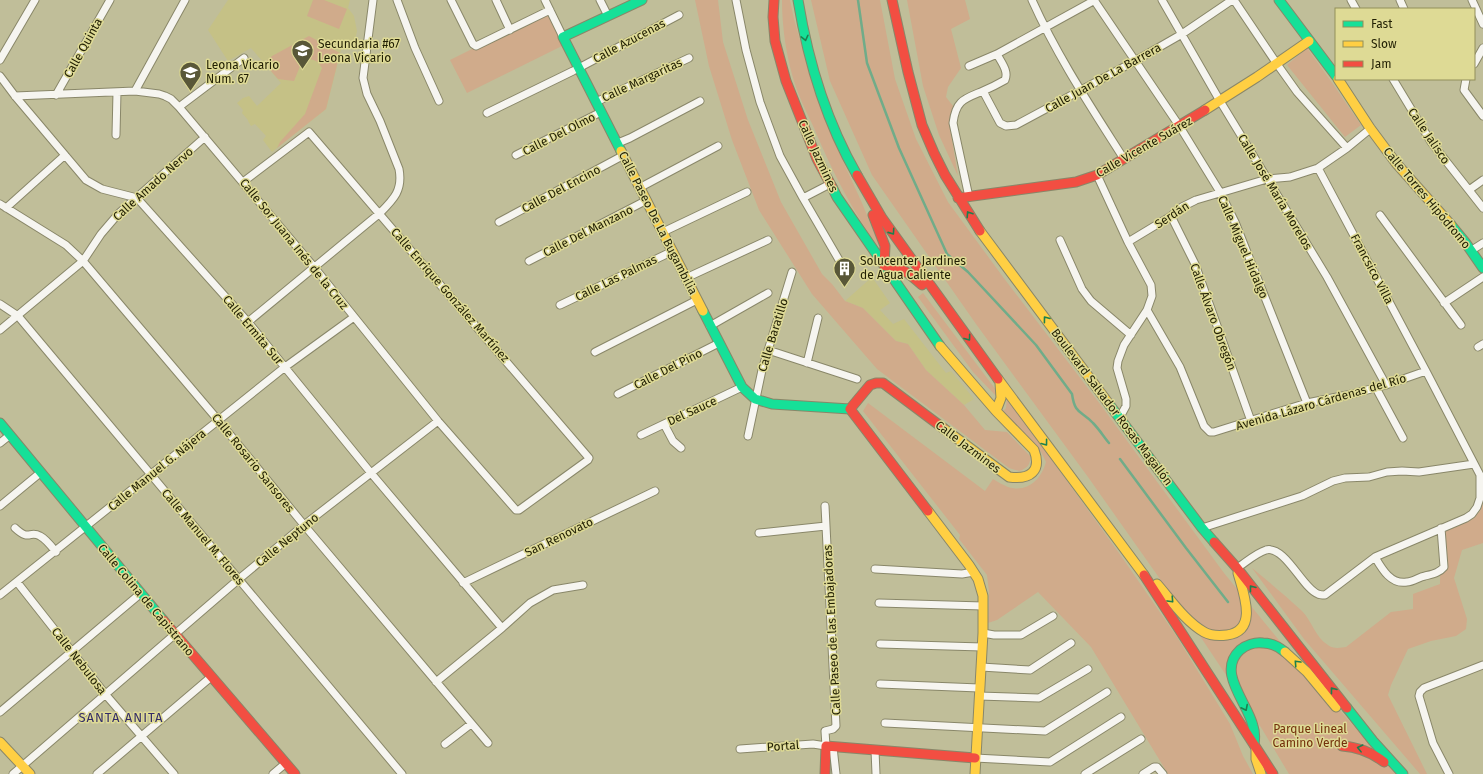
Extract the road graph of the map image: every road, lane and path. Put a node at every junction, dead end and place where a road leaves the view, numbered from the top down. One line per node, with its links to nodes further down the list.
1 (35, 0): 34 (street)
2 (110, 0): 49 (street, Calle Quinta)
3 (185, 0): 46 (street)
4 (373, 0): 88 (street)
5 (397, 0): 51 (street)
6 (451, 0): 26 (street)
7 (496, 0): 26 (street)
8 (545, 0): 21 (street)
9 (600, 0): 23 (street)
10 (642, 0): 23 (main road)
11 (736, 0): 83 (street)
12 (774, 0): 76 (main road, Calle Jazmines)
13 (798, 0): 70 (main road, one-way to 70)
14 (892, 0): 84 (main road, Boulevard Salvador Rosas Magallón)
15 (1032, 0): 25 (street)
16 (1094, 0): 25 (street); 35 (street, Calle Miguel Hidalgo)
17 (1162, 0): 27 (street, Calle José María Morelos)
18 (1233, 0): 27 (street, Calle Juan De La Barrera); 37 (street)
19 (1278, 0): 29 (main road)
20 (1472, 0): 24 (street)
21 (550, 10): 26 (street); 28 (street)
22 (680, 15): 39 (street, Calle Azucenas)
23 (608, 16): 28 (main road)
24 (1483, 24)
25 (1044, 28): 31 (street); 45 (street)
26 (510, 30)
27 (1182, 34): 35 (street, Calle Juan De La Barrera); 53 (street, Calle José María Morelos)
28 (563, 37): 39 (main road, Calle Paseo De La Bugambilia)
29 (1309, 41): 37 (main road, Calle Vicente Suárez); 40 (main road)
30 (1483, 48): 36 (street)
31 (997, 54): 38 (street); 47 (street)
32 (244, 58): 55 (street)
33 (689, 58): 54 (street, Calle Margaritas)
34 (0, 60)
35 (1135, 61): 45 (street, Calle Juan De La Barrera); 59 (street, Calle Miguel Hidalgo)
36 (1475, 62)
37 (1277, 64): 53 (main road, Calle Vicente Suárez); 65 (street)
38 (969, 66)
39 (579, 68): 54 (main road, Calle Paseo De La Bugambilia); 57 (street, Calle Azucenas)
40 (1335, 75)
41 (0, 76): 50 (street)
42 (1339, 80): 60 (main road, Calle Torres Hipódromo)
43 (1394, 80): 78 (street, Calle Jalisco)
44 (1466, 80): 58 (street)
45 (1080, 90): 47 (street, Calle Juan De La Barrera); 69 (street)
46 (134, 91): 48 (street, Calle Sor Juana Inés de la Cruz); 55 (street, Calle Sor Juana Inés de la Cruz)
47 (983, 91): 81 (street)
48 (117, 92): 49 (street, Calle Sor Juana Inés de la Cruz); 61 (street)
49 (56, 95): 50 (street, Calle Sor Juana Inés de la Cruz)
50 (15, 96): 66 (street)
51 (439, 101)
52 (700, 101): 63 (street)
53 (1220, 101): 59 (main road, Calle Vicente Suárez); 73 (street, Calle José María Morelos)
54 (596, 102): 56 (main road, Calle Paseo De La Bugambilia)
55 (179, 107): 62 (street, Calle Sor Juana Inés de la Cruz)
56 (601, 112): 63 (main road, Calle Paseo De La Bugambilia); 67 (street, Calle Del Olmo)
57 (487, 113)
58 (1483, 116)
59 (1180, 127): 69 (main road, Calle Vicente Suárez); 80 (street, Calle Miguel Hidalgo)
60 (1370, 129): 65 (street, Serdán); 97 (main road, Calle Torres Hipódromo)
61 (116, 135)
62 (205, 137): 75 (street, Calle Sor Juana Inés de la Cruz); 82 (street, Calle Amado Nervo)
63 (618, 143): 68 (main road, Calle Paseo De La Bugambilia)
64 (718, 146): 77 (street)
65 (1347, 148): 71 (street, Serdán)
66 (65, 155): 82 (street); 86 (street)
67 (516, 155)
68 (624, 155): 77 (main road, Calle Paseo De La Bugambilia); 91 (street, Calle Del Encino)
69 (1124, 159): 72 (main road, Calle Vicente Suárez)
70 (849, 161): 101 (main road); 113 (main road, one-way to 113)
71 (1318, 168): 73 (street, Serdán); 128 (street, Francsico Villa)
72 (1097, 175): 81 (main road, Calle Vicente Suárez); 95 (street)
73 (1267, 179): 80 (street, Serdán); 131 (street, Calle José María Morelos)
74 (1483, 180): 78 (street)
75 (243, 182): 88 (street, Calle Enrique González Martínez); 102 (street, Calle Sor Juana Inés de la Cruz)
76 (830, 184): 83 (street); 101 (main road, Calle Jazmines)
77 (640, 187): 85 (main road, Calle Paseo De La Bugambilia)
78 (1469, 190): 87 (street, Calle Jalisco)
79 (747, 192): 92 (street)
80 (1220, 192): 90 (street, Serdán); 136 (street, Calle Miguel Hidalgo)
81 (969, 197): 84 (main road, Calle Vicente Suárez)
82 (137, 198): 99 (street, Calle Amado Nervo); 118 (street, Calle Ermita Sur)
83 (803, 198): 105 (street)
84 (958, 198): 139 (main road, Boulevard Salvador Rosas Magallón, one-way to 84)
85 (648, 200): 92 (main road, Calle Paseo De La Bugambilia); 100 (street, Calle Del Manzano)
86 (3, 206): 99 (street, Calle Rosario Sansores)
87 (1483, 208)
88 (380, 213): 102 (street); 159 (street, Calle Enrique González Martínez)
89 (1380, 215): 110 (street)
90 (1172, 216): 95 (street, Serdán); 142 (street, Calle Álvaro Obregón)
91 (499, 222)
92 (663, 232): 98 (main road, Calle Paseo De La Bugambilia)
93 (768, 240): 107 (street)
94 (1060, 240): 122 (street)
95 (1128, 242): 114 (street)
96 (1483, 242): 97 (street)
97 (1472, 250): 103 (main road, Calle Torres Hipódromo)
98 (673, 251): 107 (main road, Calle Paseo De La Bugambilia); 112 (street, Calle Las Palmas)
99 (83, 261): 115 (street, Calle Amado Nervo); 140 (street, Calle Rosario Sansores)
100 (529, 261)
101 (884, 266): 113 (main road); 138 (main road, Calle Jazmines)
102 (314, 267): 116 (street, Calle Sor Juana Inés de la Cruz); 118 (street)
103 (1483, 268)
104 (792, 272): 124 (street, Calle Baratillo)
105 (846, 272)
106 (1483, 277): 110 (street)
107 (686, 278): 109 (main road, Calle Paseo De La Bugambilia)
108 (768, 293): 120 (street)
109 (697, 300): 120 (main road, Calle Paseo De La Bugambilia); 125 (street)
110 (1444, 303): 119 (street)
111 (0, 304): 115 (street, Calle Manuel M. Flores)
112 (560, 305)
113 (947, 310): 130 (main road, one-way to 130)
114 (1147, 310): 122 (street); 142 (street, Avenida Lázaro Cárdenas del Río)
115 (18, 316): 121 (street, Calle Amado Nervo); 154 (street, Calle Manuel M. Flores)
116 (354, 317): 127 (street, Calle Manuel G. Nájera); 141 (street, Calle Sor Juana Inés de la Cruz)
117 (818, 318): 126 (street)
118 (248, 322): 127 (street, Calle Ermita Sur)
119 (1461, 325)
120 (710, 326): 123 (main road, Calle Paseo De La Bugambilia)
121 (0, 330)
122 (1130, 335): 139 (street)
123 (719, 343): 132 (main road, Calle Paseo De La Bugambilia); 134 (street, Calle Del Pino)
124 (768, 350): 126 (street); 135 (street, Calle Baratillo)
125 (595, 352)
126 (807, 363): 129 (street)
127 (285, 367): 140 (street, Calle Manuel G. Nájera); 153 (street, Calle Ermita Sur)
128 (1426, 371): 131 (street, Avenida Lázaro Cárdenas del Río); 151 (street, Francsico Villa)
129 (857, 379)
130 (999, 381): 138 (main road); 167 (main road, one-way to 167)
131 (1386, 385): 133 (street, Avenida Lázaro Cárdenas del Río)
132 (742, 387): 135 (main road, Calle Paseo De La Bugambilia); 144 (street, Del Sauce)
133 (1376, 388): 136 (street, Avenida Lázaro Cárdenas del Río); 148 (street)
134 (618, 394)
135 (755, 399): 137 (main road, Calle Paseo De La Bugambilia); 147 (street, Calle Baratillo)
136 (1307, 403): 142 (street, Avenida Lázaro Cárdenas del Río)
137 (850, 409): 138 (main road, Calle Jazmines); 172 (main road)
138 (996, 411)
139 (1120, 417): 164 (main road, Boulevard Salvador Rosas Magallón)
140 (218, 420): 154 (street, Calle Manuel G. Nájera); 160 (street, Calle Rosario Sansores)
141 (438, 420): 153 (street, Calle Neptuno); 159 (street, Calle Sor Juana Inés de la Cruz)
142 (1251, 421)
143 (0, 423): 145 (main road, Calle Colina de Capistrano)
144 (664, 424): 146 (street, Del Sauce); 150 (street)
145 (10, 435): 149 (street); 152 (main road, Calle Colina de Capistrano)
146 (641, 435)
147 (748, 436)
148 (1403, 438)
149 (0, 443)
150 (681, 448)
151 (1474, 464): 155 (street, Francsico Villa); 164 (street)
152 (40, 473): 157 (street); 163 (main road, Calle Colina de Capistrano)
153 (371, 473): 160 (street, Calle Neptuno); 175 (street, Calle Ermita Sur)
154 (152, 475): 163 (street, Calle Manuel G. Nájera); 173 (street, Calle Manuel M. Flores)
155 (1481, 475): 165 (street)
156 (654, 491): 175 (street, San Renovato)
157 (0, 506)
158 (825, 506): 161 (street, Calle Paseo de las Embajadoras)
159 (518, 511)
160 (304, 525): 173 (street, Calle Neptuno); 193 (street, Calle Rosario Sansores)
161 (826, 526): 166 (street); 209 (street, Calle Paseo de las Embajadoras)
162 (15, 528): 168 (street)
163 (86, 528): 168 (street, Calle Manuel G. Nájera); 177 (main road, Calle Colina de Capistrano)
164 (1202, 528): 170 (main road, Boulevard Salvador Rosas Magallón)
165 (1441, 528): 169 (street); 169 (street)
166 (759, 534)
167 (1126, 551): 170 (main road, one-way to 170); 210 (main road)
168 (56, 552): 174 (street, Calle Manuel G. Nájera)
169 (1375, 557): 170 (street)
170 (1237, 568): 205 (main road, Boulevard Salvador Rosas Magallón, one-way to 170)
171 (875, 569): 172 (street)
172 (974, 572): 180 (main road)
173 (238, 579): 184 (street, Calle Neptuno); 223 (street, Calle Manuel M. Flores)
174 (17, 582): 178 (street, Calle Manuel G. Nájera); 188 (street, Calle Nebulosa)
175 (463, 584): 182 (street, Calle Ermita Sur)
176 (583, 585): 182 (street)
177 (140, 594): 184 (main road, Calle Colina de Capistrano); 188 (street)
178 (0, 595)
179 (879, 603): 180 (street)
180 (983, 606): 183 (main road)
181 (1053, 616): 183 (street)
182 (502, 628): 193 (street)
183 (983, 633): 187 (main road)
184 (175, 635): 192 (main road, Calle Colina de Capistrano); 197 (street, Calle Neptuno)
185 (1071, 643): 190 (street)
186 (880, 644): 187 (street)
187 (982, 647): 190 (main road)
188 (71, 651): 197 (street, Calle Nebulosa); 198 (street)
189 (1483, 665): 235 (street)
190 (980, 667): 195 (main road)
191 (1088, 669): 195 (street)
192 (211, 677): 203 (street); 215 (main road, Calle Colina de Capistrano)
193 (436, 682): 201 (street, Calle Rosario Sansores)
194 (880, 684): 195 (street)
195 (979, 692): 202 (main road)
196 (1107, 692): 202 (street)
197 (106, 695): 203 (street, Calle Nebulosa); 216 (street, Calle Neptuno)
198 (0, 712)
199 (1122, 717): 214 (street)
200 (885, 722): 202 (street)
201 (471, 724): 207 (street, Calle Rosario Sansores); 208 (street)
202 (977, 727): 214 (main road)
203 (142, 736): 219 (street); 220 (street, Calle Nebulosa)
204 (1141, 739): 228 (street)
205 (1373, 741): 210 (main road, one-way to 210); 234 (main road, Boulevard Salvador Rosas Magallón)
206 (0, 742): 216 (main road)
207 (488, 743)
208 (445, 744)
209 (829, 746): 212 (street, Portal); 213 (main road); 224 (main road, Calle Paseo de las Embajadoras); 225 (street)
210 (1255, 746): 231 (main road); 232 (main road)
211 (1342, 746): 233 (main road, one-way to 211)
212 (740, 749)
213 (875, 750): 214 (main road); 226 (street)
214 (975, 758): 227 (main road)
215 (286, 763): 221 (street); 222 (main road, Calle Colina de Capistrano)
216 (23, 766): 217 (street, Calle Neptuno); 218 (main road)
217 (13, 774)
218 (30, 774)
219 (97, 774)
220 (174, 774)
221 (273, 774)
222 (295, 774)
223 (402, 774)
224 (825, 774)
225 (836, 774)
226 (876, 774)
227 (974, 774)
228 (1085, 774)
229 (1143, 774): 230 (street)
230 (1163, 774)
231 (1261, 774)
232 (1273, 774)
233 (1398, 774)
234 (1403, 774)
235 (1449, 774)

